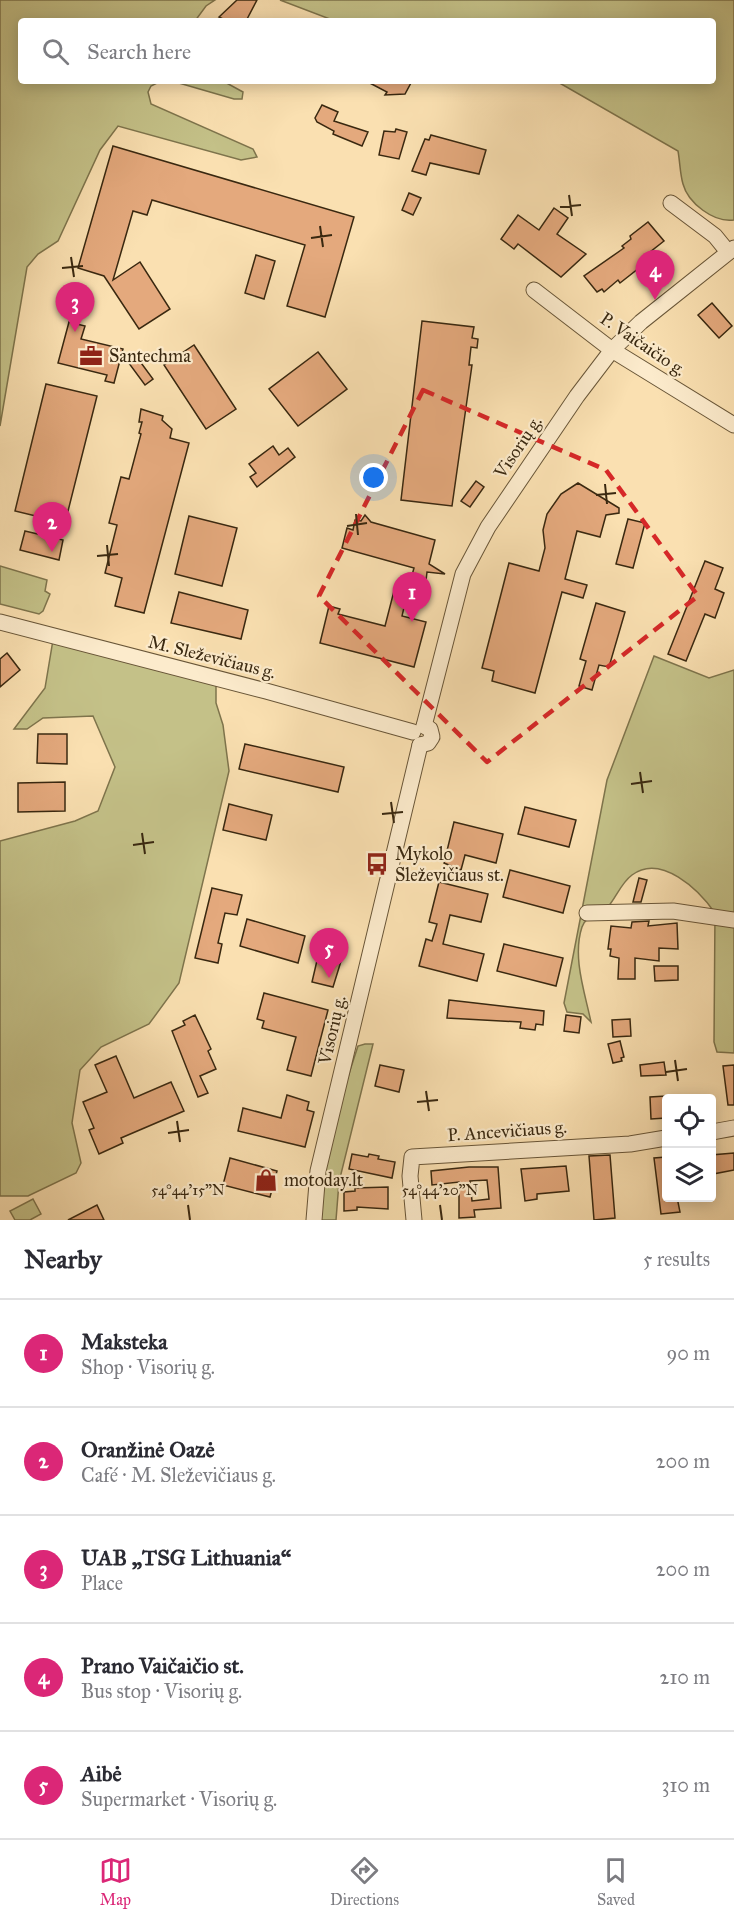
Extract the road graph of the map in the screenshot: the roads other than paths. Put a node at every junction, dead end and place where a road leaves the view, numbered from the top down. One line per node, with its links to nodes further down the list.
1 (671, 203): 2 (street)
2 (731, 250): 4 (street, Visorių g.)
3 (534, 290): 4 (street, P. Vaičaičio g.)
4 (612, 350): 5 (street, P. Vaičaičio g.); 7 (street, Visorių g.)
5 (734, 425)
6 (0, 622): 7 (street, M. Sleževičiaus g.)
7 (419, 734): 13 (street, Visorių g.)
8 (587, 913): 9 (street)
9 (734, 920)
10 (734, 1128): 11 (street)
11 (716, 1131)
12 (662, 1139): 14 (street, P. Ancevičiaus g.)
13 (314, 1220)
14 (414, 1220)

